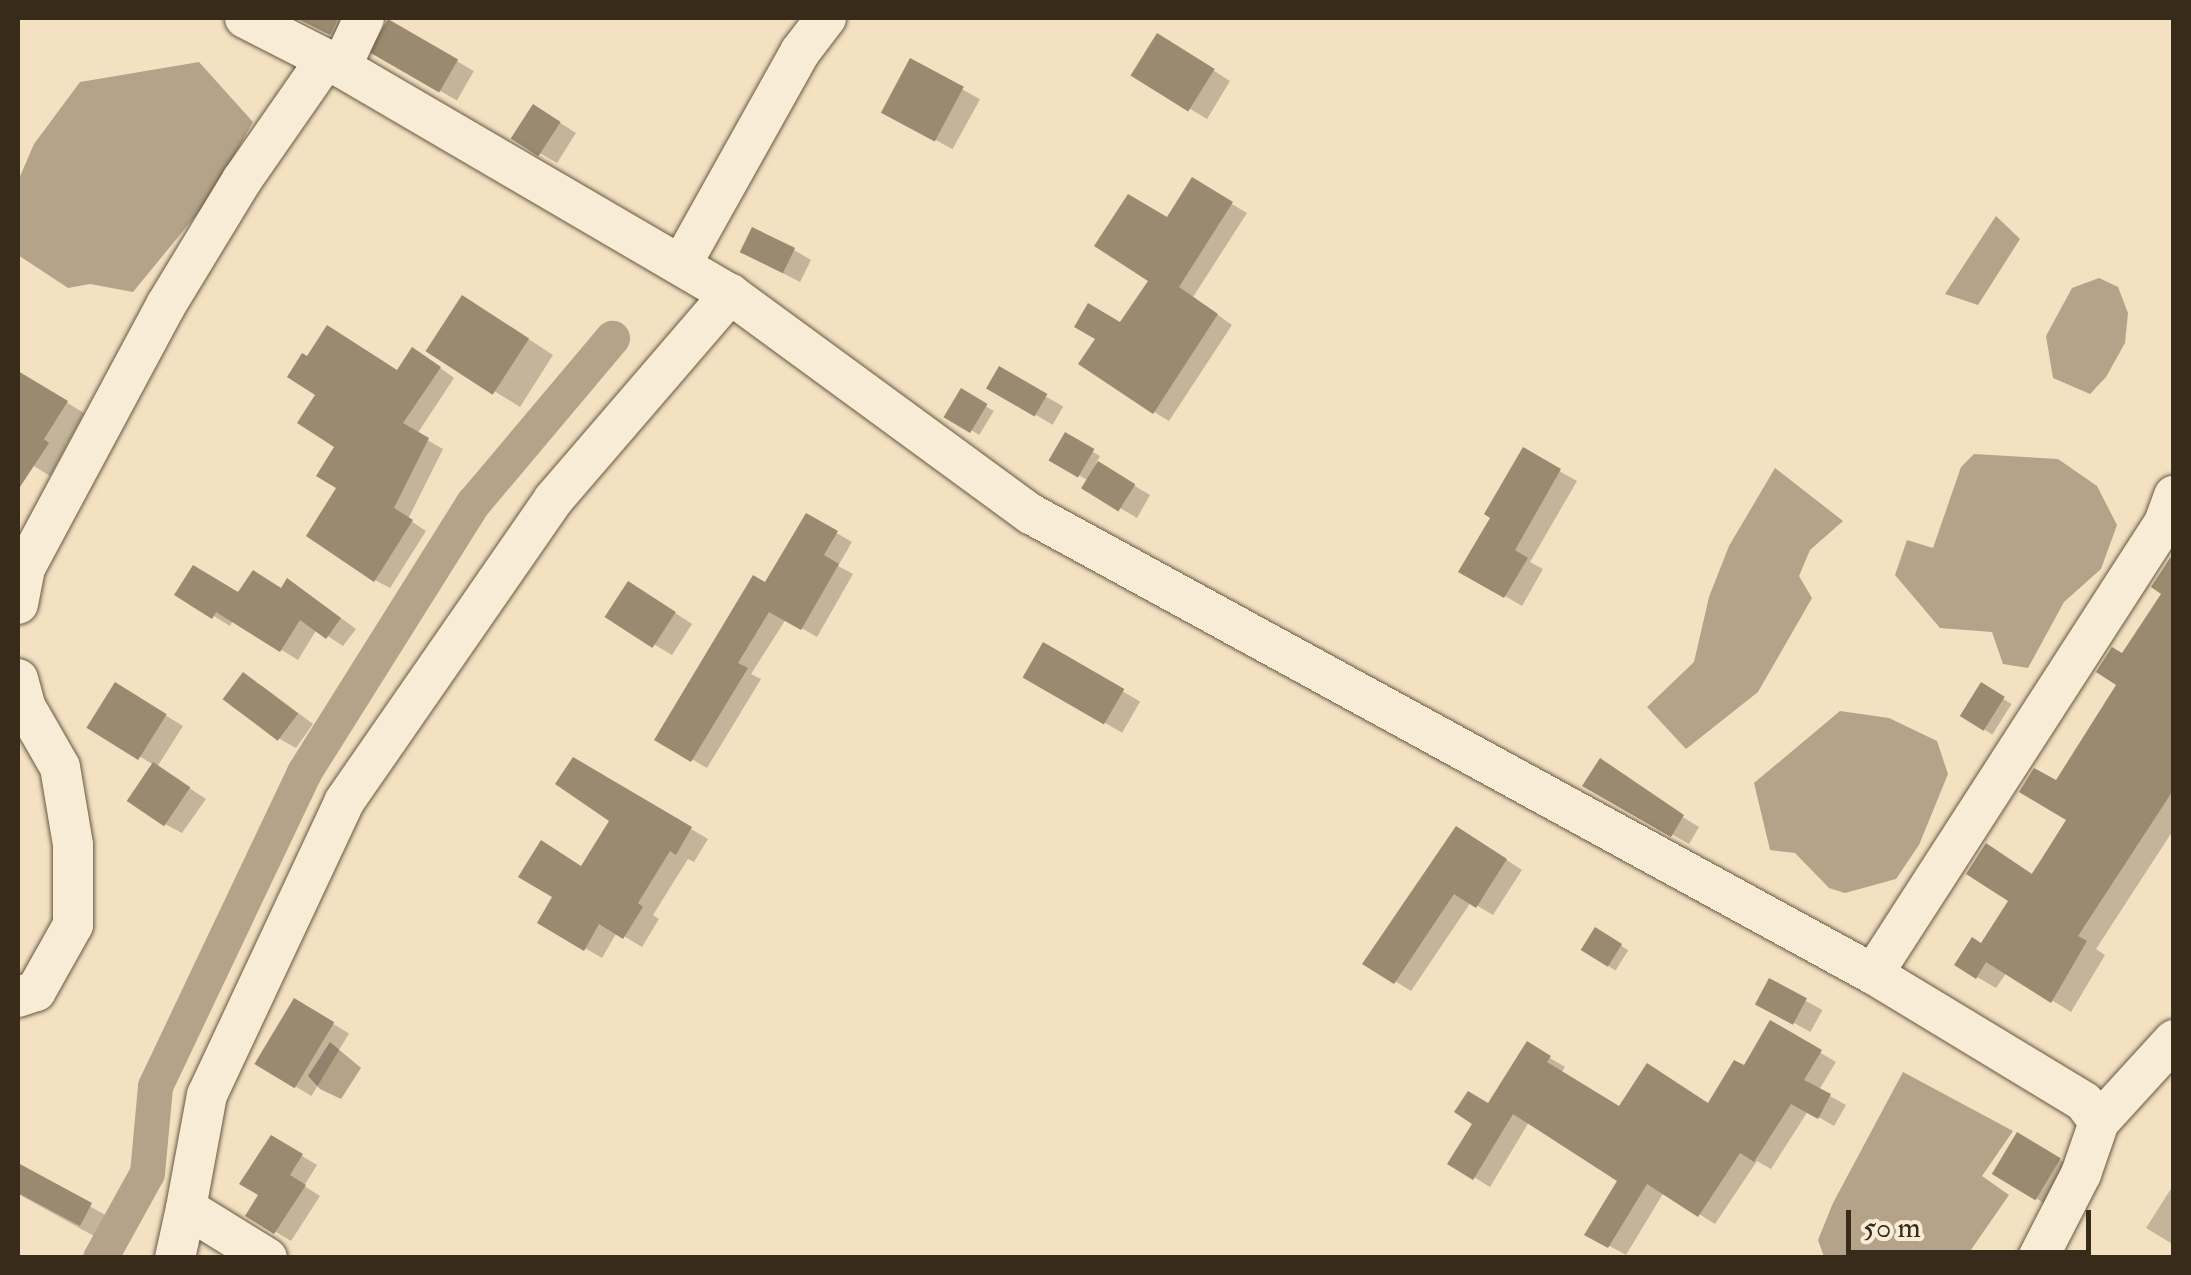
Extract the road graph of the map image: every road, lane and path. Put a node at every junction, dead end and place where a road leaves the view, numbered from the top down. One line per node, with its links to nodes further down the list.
1 (246, 18): 4 (street)
2 (364, 18): 4 (street)
3 (826, 18): 5 (street)
4 (333, 62): 5 (street); 8 (street)
5 (681, 265): 6 (street)
6 (730, 294): 10 (street); 14 (street)
7 (2174, 496): 10 (street)
8 (18, 604)
9 (18, 679): 11 (street)
10 (1873, 974): 13 (street)
11 (18, 997)
12 (2174, 1040): 13 (street)
13 (2099, 1122): 17 (street)
14 (186, 1208): 15 (street); 16 (street)
15 (175, 1258)
16 (267, 1258)
17 (2038, 1258)

